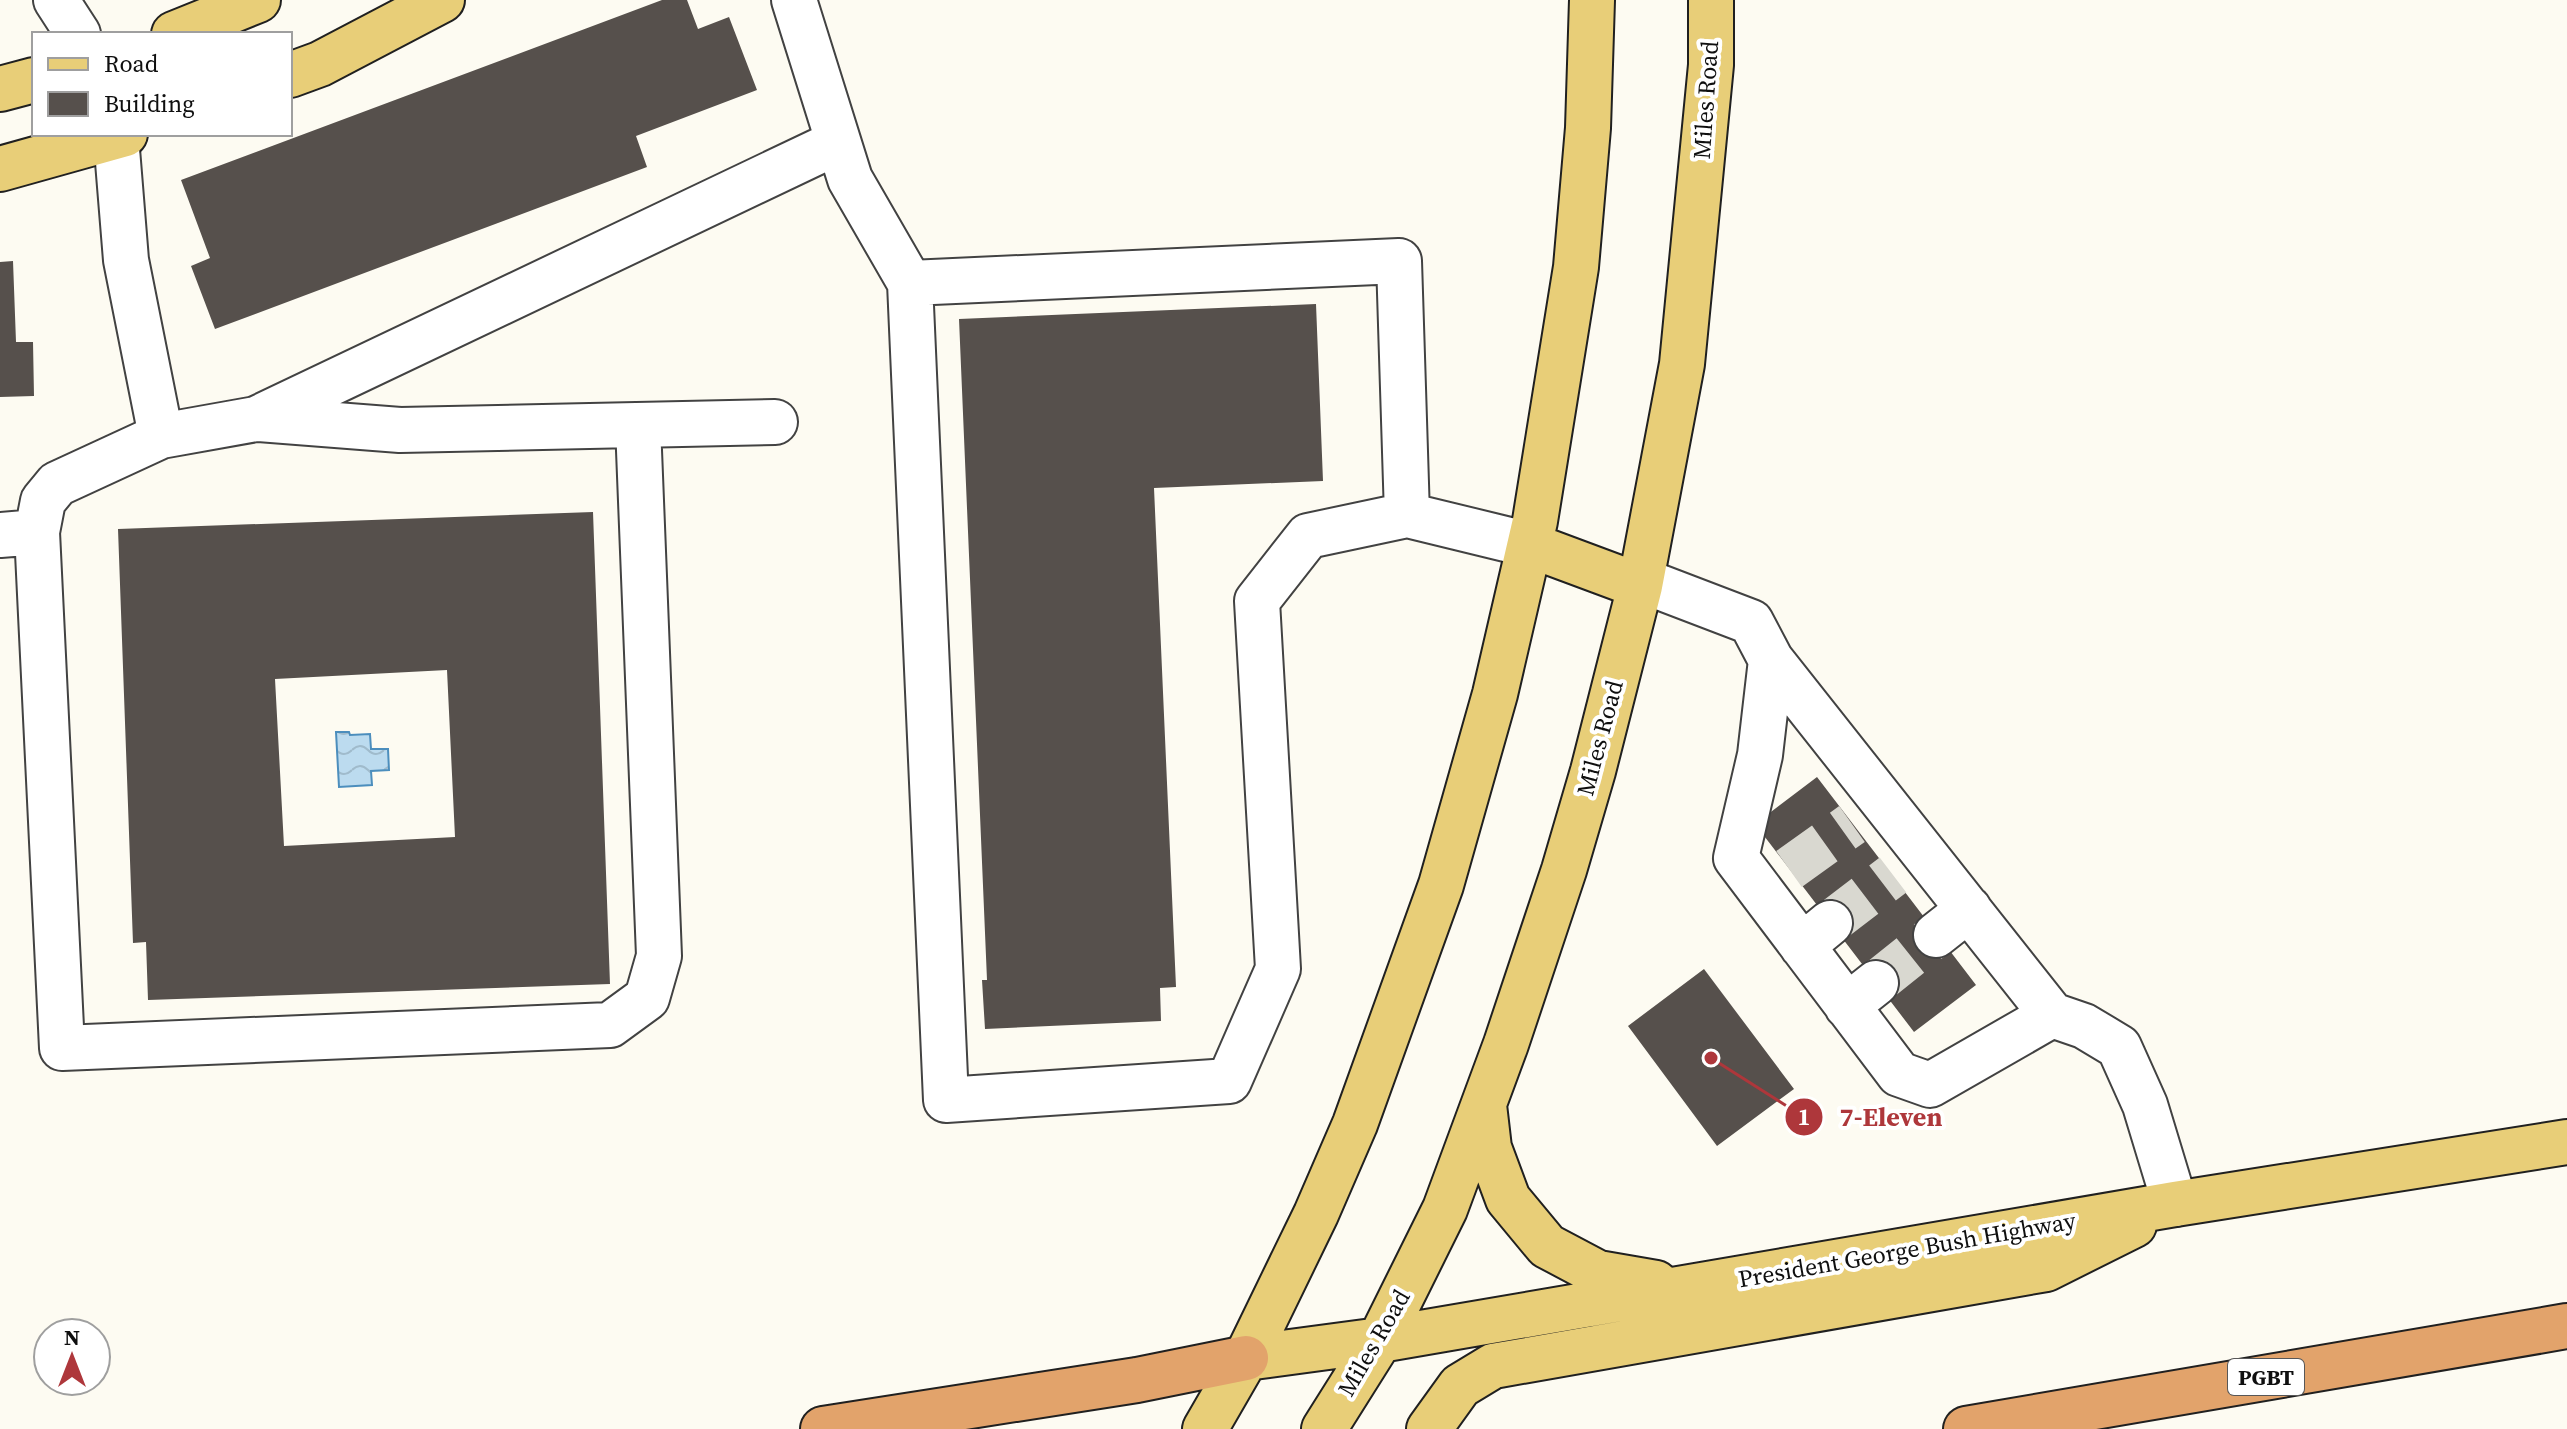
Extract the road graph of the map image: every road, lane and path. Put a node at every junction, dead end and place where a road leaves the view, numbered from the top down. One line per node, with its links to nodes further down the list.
1 (56, 0): 7 (lane)
2 (258, 0): 8 (main road)
3 (442, 0): 9 (main road)
4 (794, 0): 14 (lane)
5 (1592, 0): 23 (main road)
6 (1711, 0): 24 (main road, Miles Road)
7 (77, 32)
8 (179, 32)
9 (292, 74)
10 (32, 81): 11 (main road)
11 (0, 89)
12 (116, 136): 15 (main road)
13 (119, 136): 20 (lane)
14 (838, 142): 16 (lane); 17 (lane)
15 (0, 169)
16 (910, 283): 21 (lane); 21 (lane)
17 (256, 419): 19 (lane); 20 (lane)
18 (775, 422): 19 (lane)
19 (638, 425): 22 (lane)
20 (161, 436): 22 (lane)
21 (1407, 515): 23 (lane)
22 (19, 534)
23 (1530, 545): 24 (main road); 33 (main road)
24 (1640, 583): 25 (lane); 27 (main road, Miles Road)
25 (1771, 660): 26 (lane); 26 (lane)
26 (2052, 1015): 29 (lane)
27 (1484, 1103): 30 (main road); 32 (main road, Miles Road)
28 (2567, 1142): 29 (main road, President George Bush Highway)
29 (2175, 1204): 30 (main road, President George Bush Highway); 37 (main road)
30 (1686, 1288): 32 (main road, President George Bush Highway)
31 (2567, 1326): 38 (highway, PGBT)
32 (1380, 1340): 33 (main road, President George Bush Highway); 36 (main road, Miles Road)
33 (1246, 1358): 34 (highway); 35 (main road)
34 (823, 1429)
35 (1205, 1429)
36 (1324, 1429)
37 (1429, 1429)
38 (1966, 1429)

